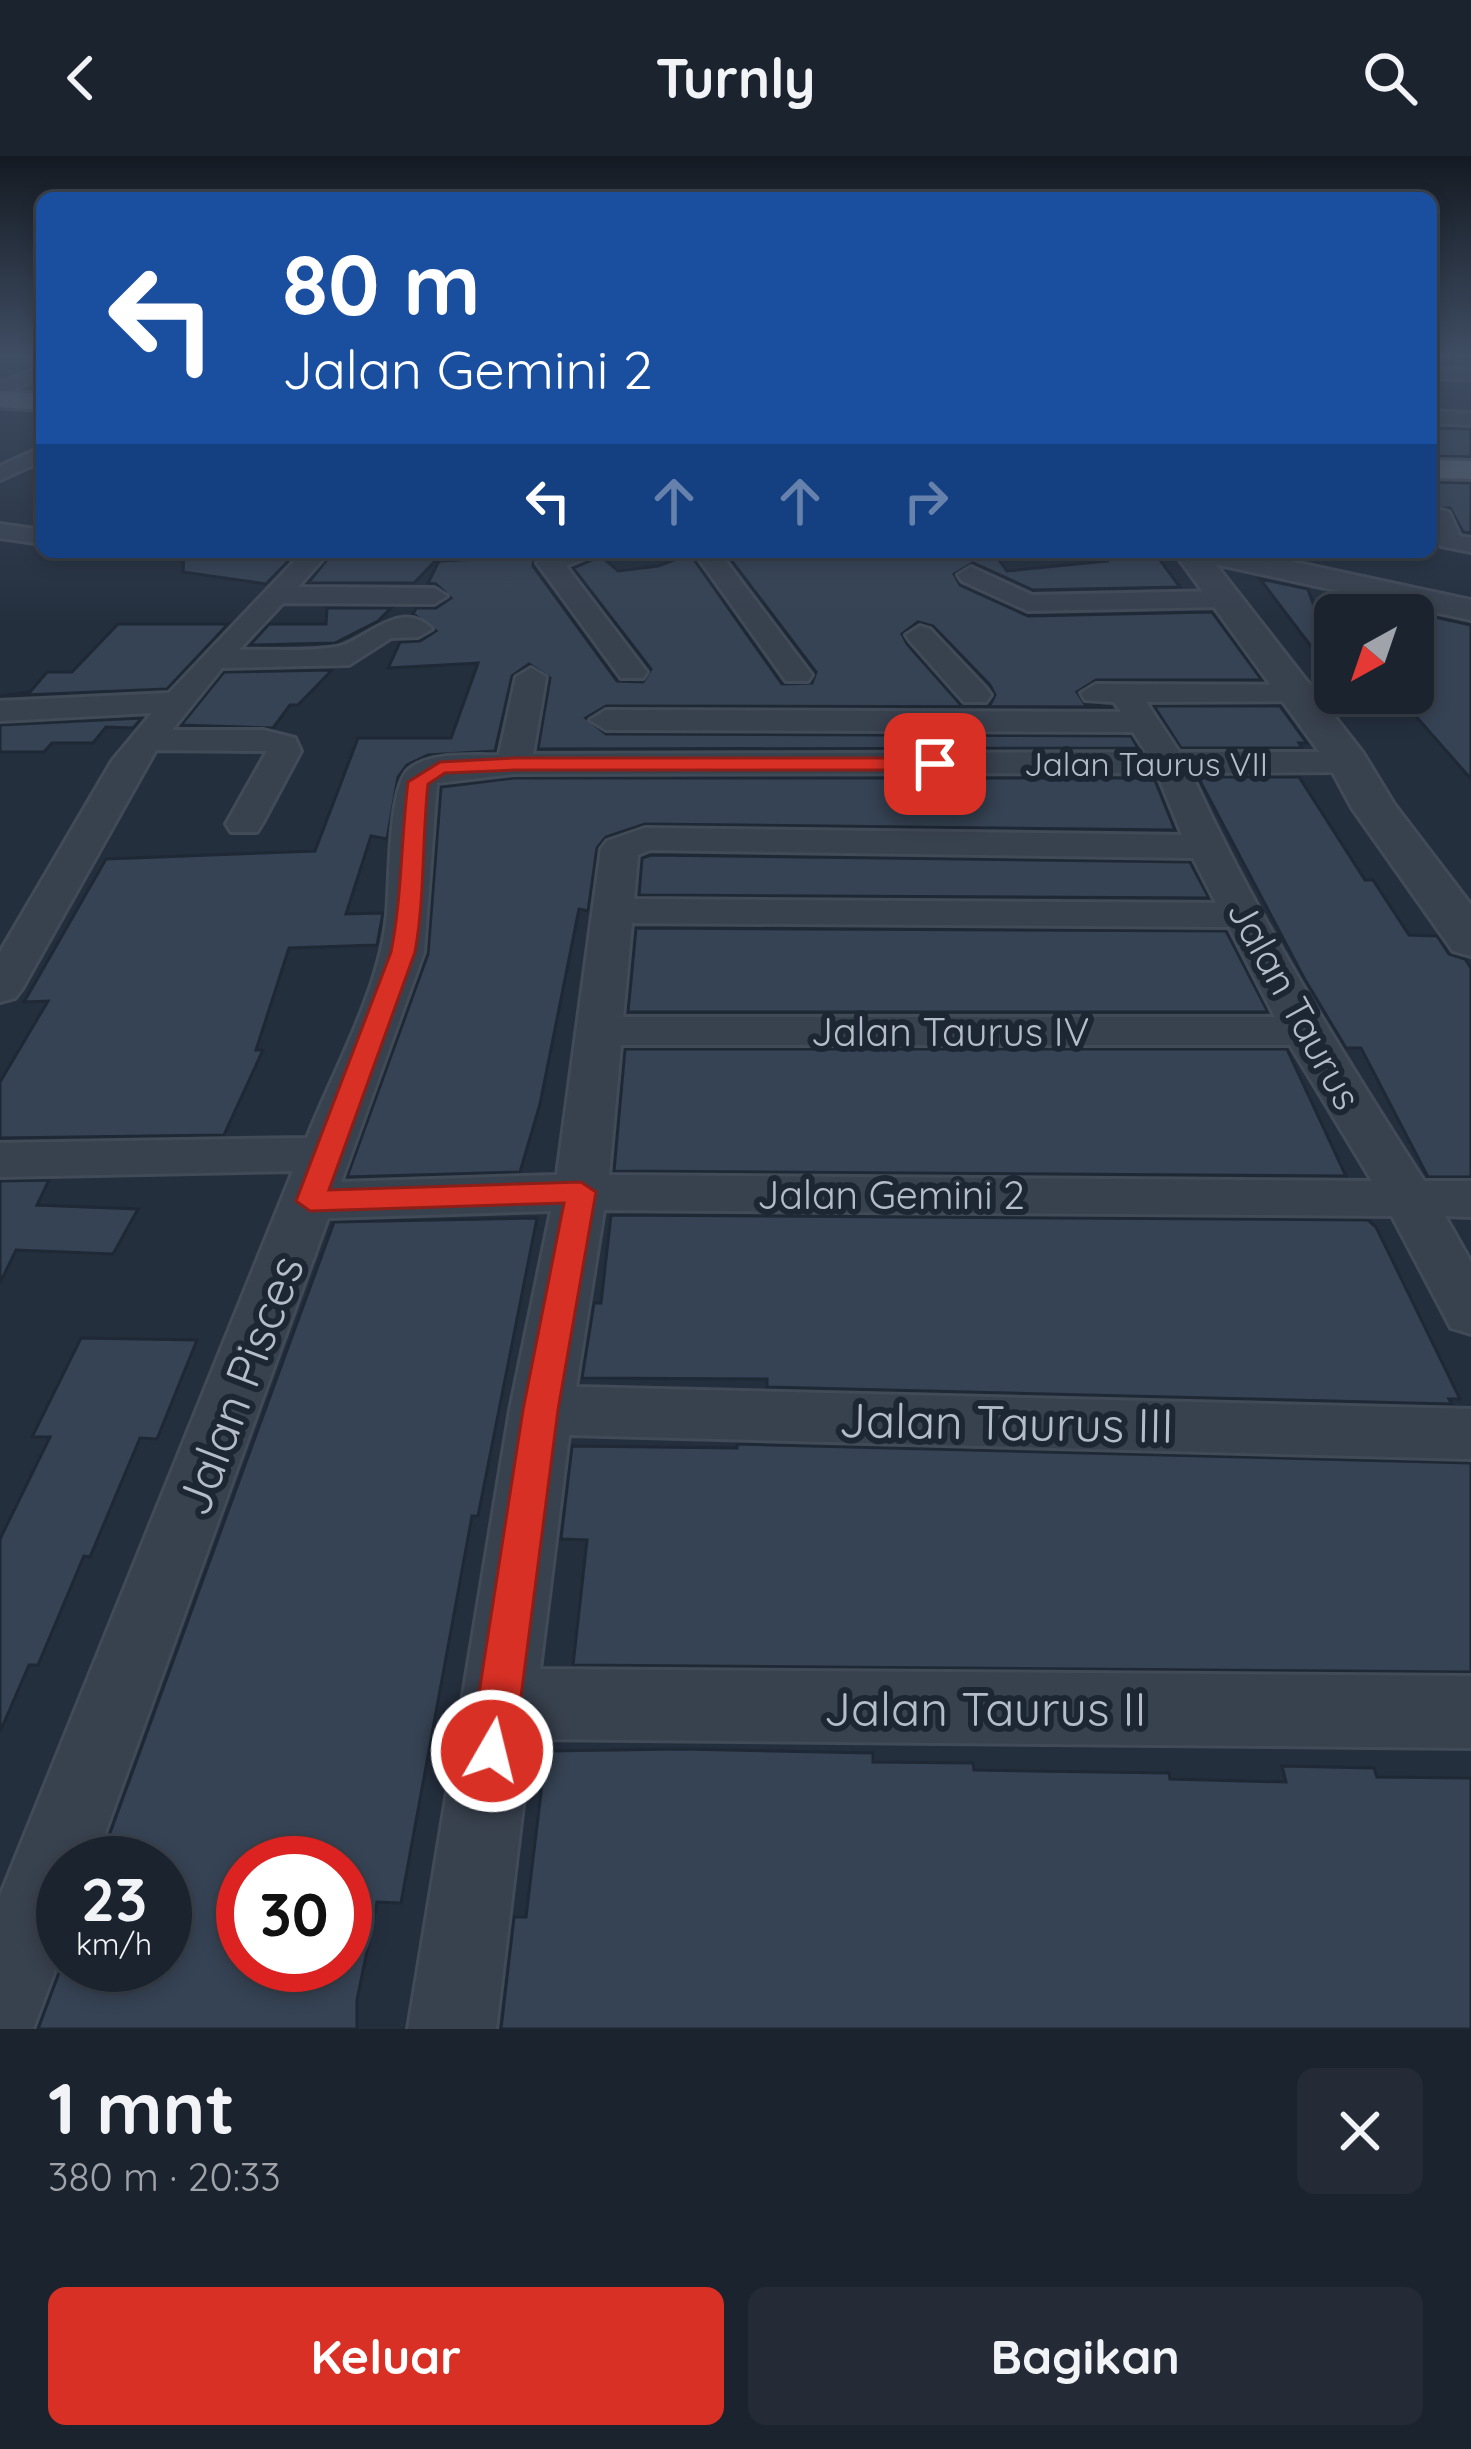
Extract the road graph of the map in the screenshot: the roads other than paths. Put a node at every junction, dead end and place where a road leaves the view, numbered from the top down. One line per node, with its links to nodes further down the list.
1 (36, 456): 4 (street)
2 (1437, 464): 3 (main road)
3 (1471, 466)
4 (0, 474)
5 (1441, 518): 8 (street)
6 (0, 531): 7 (street)
7 (36, 536)
8 (1471, 544)
9 (311, 558): 14 (street)
10 (567, 558): 20 (street)
11 (710, 558): 21 (street)
12 (1215, 565): 13 (street); 16 (street); 23 (street); 35 (street)
13 (971, 575)
14 (273, 596): 15 (street); 19 (street)
15 (434, 596)
16 (1470, 609)
17 (418, 628): 19 (street)
18 (920, 635): 24 (street)
19 (214, 659): 26 (street)
20 (632, 672)
21 (796, 675)
22 (531, 677): 32 (street)
23 (1291, 692): 27 (street); 31 (street)
24 (975, 695): 25 (street); 27 (street)
25 (924, 696)
26 (177, 703): 28 (street); 30 (street)
27 (1132, 707): 29 (street); 33 (street, Jalan Taurus)
28 (0, 711)
29 (606, 720)
30 (146, 740): 36 (street); 42 (street)
31 (1348, 763): 33 (street, Jalan Taurus VII); 35 (street)
32 (514, 764): 33 (street, Jalan Taurus VII); 34 (street, Jalan Taurus VII)
33 (1170, 764): 37 (street, Jalan Taurus)
34 (440, 768): 46 (street, Jalan Pisces)
35 (1395, 808): 38 (street); 41 (street)
36 (244, 824)
37 (1206, 847): 39 (street); 40 (street, Jalan Taurus)
38 (1471, 876)
39 (614, 911): 40 (street); 43 (street)
40 (1244, 915): 44 (street, Jalan Taurus)
41 (1471, 940)
42 (0, 989)
43 (596, 1031): 44 (street, Jalan Taurus IV); 47 (street)
44 (1305, 1031): 48 (street, Jalan Taurus)
45 (0, 1160): 46 (street, Jalan Gemini 2)
46 (318, 1177): 47 (street, Jalan Gemini 2); 55 (street, Jalan Pisces)
47 (581, 1192): 48 (street, Jalan Gemini 2); 51 (street)
48 (1408, 1197): 49 (street, Jalan Gemini 2); 50 (street, Jalan Taurus)
49 (1471, 1199)
50 (1471, 1313)
51 (541, 1410): 52 (street, Jalan Taurus III); 53 (street)
52 (1471, 1434)
53 (499, 1704): 54 (street, Jalan Taurus II); 56 (street)
54 (1471, 1712)
55 (0, 2003)
56 (452, 2029)

